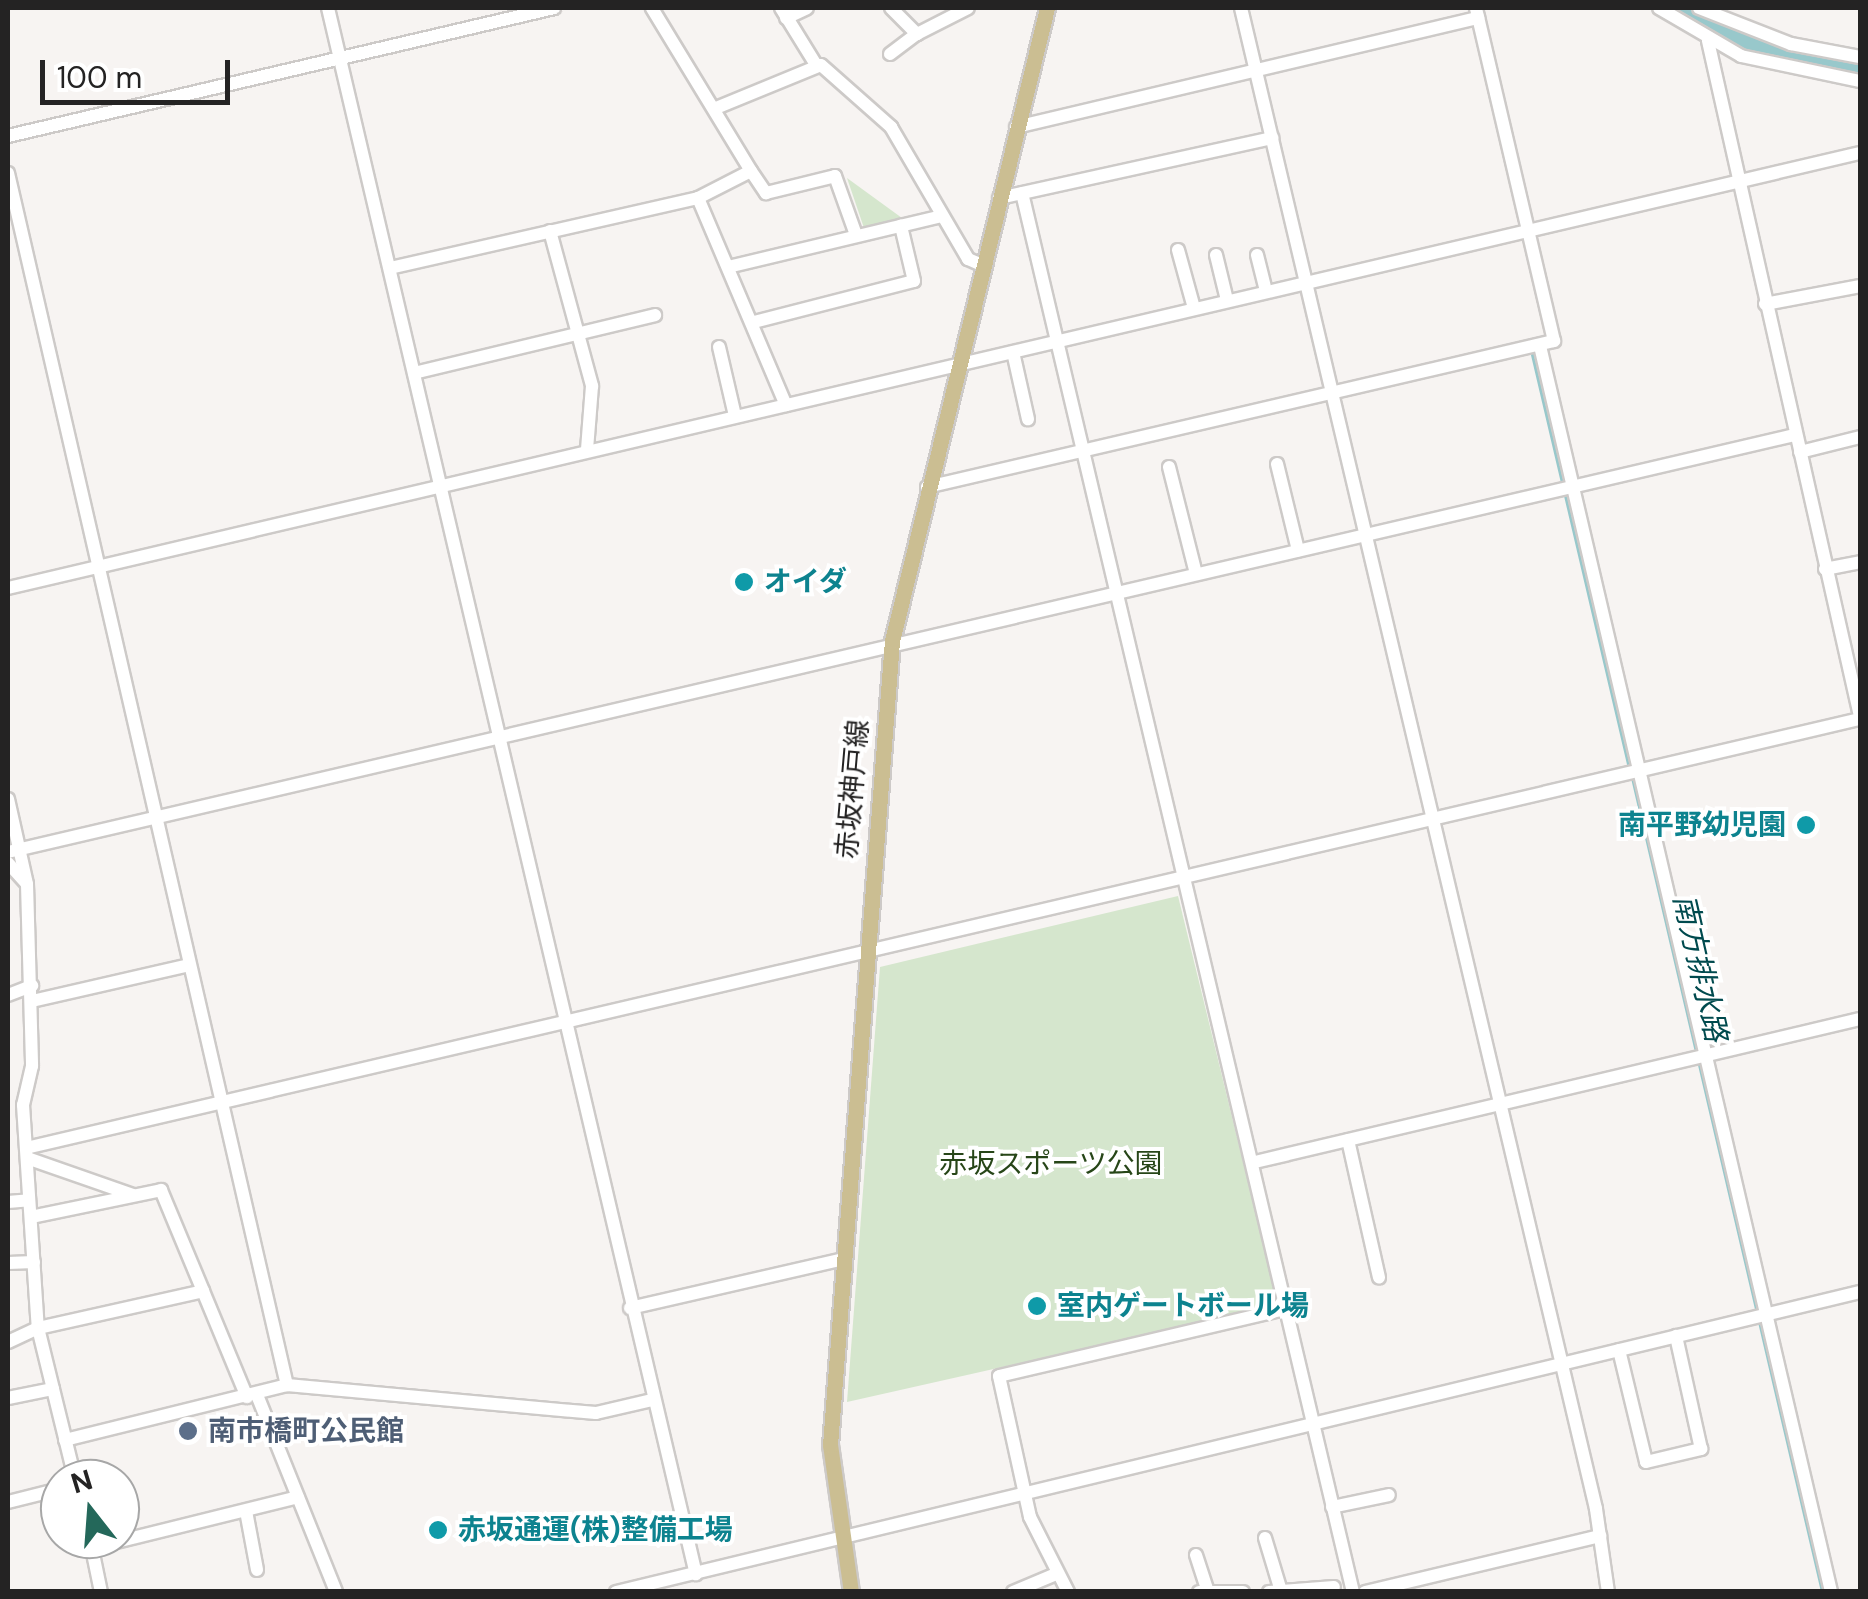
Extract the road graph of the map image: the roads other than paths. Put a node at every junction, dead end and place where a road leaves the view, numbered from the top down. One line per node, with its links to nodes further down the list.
1 (328, 8): 17 (street)
2 (554, 8): 17 (street)
3 (652, 8): 21 (street)
4 (806, 8): 12 (street)
5 (891, 8): 13 (street)
6 (1047, 8): 22 (main road, 赤坂神戸線)
7 (1240, 8): 19 (street)
8 (1658, 8): 14 (street)
9 (1699, 8): 16 (street)
10 (962, 9): 13 (street)
11 (1477, 12): 19 (street); 35 (street)
12 (783, 13): 18 (street)
13 (918, 34): 15 (street)
14 (1708, 42): 20 (street); 28 (street)
15 (890, 54)
16 (1860, 57)
17 (340, 59): 23 (street); 42 (street)
18 (814, 63): 21 (street); 32 (street)
19 (1257, 70): 22 (street); 24 (street)
20 (1860, 80)
21 (716, 108): 26 (street)
22 (1016, 127): 31 (main road, 赤坂神戸線)
23 (8, 136)
24 (1272, 138): 29 (street); 43 (street)
25 (1860, 153): 28 (street)
26 (751, 172): 30 (street); 36 (street)
27 (8, 174): 75 (street)
28 (1737, 182): 35 (street); 47 (street)
29 (1022, 193): 31 (street); 52 (street)
30 (698, 198): 34 (street); 41 (street)
31 (999, 198): 40 (main road, 赤坂神戸線)
32 (942, 216): 33 (street); 40 (street)
33 (901, 226): 36 (street); 50 (street)
34 (550, 231): 42 (street); 51 (street)
35 (1528, 231): 43 (street); 53 (street)
36 (856, 235): 41 (street)
37 (1178, 250): 48 (street)
38 (1216, 255): 46 (street)
39 (1258, 255): 45 (street)
40 (982, 265): 56 (main road, 赤坂神戸線)
41 (728, 267): 50 (street)
42 (390, 268): 57 (street)
43 (1306, 282): 45 (street); 58 (street)
44 (1860, 286): 47 (street)
45 (1266, 291): 46 (street)
46 (1227, 300): 48 (street)
47 (1765, 304): 62 (street)
48 (1194, 308): 52 (street)
49 (656, 316): 51 (street)
50 (754, 322): 59 (street)
51 (579, 333): 57 (street); 64 (street)
52 (1059, 340): 55 (street); 65 (street)
53 (1540, 346): 58 (street); 69 (street)
54 (720, 348): 60 (street)
55 (1013, 352): 56 (street); 61 (street)
56 (958, 365): 59 (street); 70 (main road, 赤坂神戸線)
57 (414, 373): 71 (street)
58 (1333, 394): 65 (street); 72 (street)
59 (786, 405): 60 (street)
60 (735, 416): 64 (street)
61 (1028, 419)
62 (1795, 435): 66 (street); 69 (street)
63 (1860, 437): 66 (street)
64 (587, 450): 71 (street)
65 (1084, 452): 70 (street); 79 (street)
66 (1800, 452): 76 (street)
67 (1277, 464): 73 (street)
68 (1168, 466): 77 (street)
69 (1574, 485): 72 (street); 83 (street)
70 (928, 487): 80 (main road, 赤坂神戸線)
71 (442, 488): 75 (street); 82 (street)
72 (1366, 534): 73 (street); 86 (street)
73 (1298, 550): 77 (street)
74 (1860, 562): 76 (street)
75 (98, 567): 78 (street); 85 (street)
76 (1825, 569): 81 (street)
77 (1196, 574): 79 (street)
78 (8, 588)
79 (1116, 592): 80 (street); 89 (street)
80 (892, 642): 82 (street); 91 (main road, 赤坂神戸線)
81 (1860, 718): 83 (street)
82 (500, 738): 85 (street); 96 (street)
83 (1640, 769): 86 (street); 97 (street)
84 (8, 799): 87 (street)
85 (154, 818): 87 (street); 92 (street)
86 (1432, 818): 89 (street); 99 (street)
87 (13, 850): 90 (street)
88 (8, 863): 90 (street)
89 (1185, 879): 91 (street); 102 (street)
90 (26, 884): 93 (street)
91 (863, 954): 96 (street); 107 (main road, 赤坂神戸線)
92 (189, 965): 93 (street); 98 (street)
93 (32, 993): 94 (street); 101 (street)
94 (8, 995)
95 (1860, 1019): 97 (street)
96 (566, 1024): 98 (street); 113 (street)
97 (1706, 1055): 99 (street); 115 (street)
98 (223, 1104): 101 (street); 121 (street)
99 (1500, 1104): 100 (street); 120 (street)
100 (1348, 1140): 102 (street); 110 (street)
101 (26, 1153): 103 (street); 104 (street)
102 (1255, 1162): 114 (street)
103 (136, 1196): 106 (street); 111 (street)
104 (30, 1200): 105 (street); 106 (street)
105 (8, 1202)
106 (31, 1217): 108 (street)
107 (840, 1260): 113 (street); 137 (main road, 赤坂神戸線)
108 (34, 1262): 109 (street); 116 (street)
109 (8, 1263)
110 (1379, 1278)
111 (203, 1291): 116 (street); 123 (street)
112 (1860, 1292): 115 (street)
113 (630, 1308): 125 (street)
114 (1284, 1309): 126 (street); 129 (street)
115 (1762, 1316): 117 (street); 160 (street)
116 (38, 1328): 118 (street); 122 (street)
117 (1676, 1336): 119 (street); 119 (street)
118 (8, 1342)
119 (1619, 1350): 120 (street)
120 (1562, 1364): 126 (street); 138 (street)
121 (287, 1386): 123 (street); 125 (street)
122 (53, 1389): 124 (street); 127 (street)
123 (252, 1396): 127 (street); 132 (street)
124 (8, 1398)
125 (652, 1400): 143 (street)
126 (1312, 1423): 129 (street); 134 (street)
127 (65, 1440): 128 (street)
128 (69, 1459)
129 (1026, 1489): 137 (street); 144 (street)
130 (40, 1494): 133 (street)
131 (1389, 1495): 134 (street)
132 (298, 1497): 135 (street); 151 (street)
133 (8, 1502)
134 (1332, 1507): 146 (street)
135 (246, 1511): 136 (street); 142 (street)
136 (140, 1534)
137 (842, 1535): 143 (street); 152 (main road, 赤坂神戸線)
138 (1600, 1536): 158 (street); 159 (street)
139 (1265, 1538): 147 (street)
140 (1196, 1555): 149 (street)
141 (94, 1559): 150 (street)
142 (257, 1570)
143 (696, 1574): 148 (street)
144 (1056, 1574): 153 (street); 154 (street)
145 (1332, 1589): 146 (street); 147 (street)
146 (1352, 1589)
147 (1281, 1590): 157 (street)
148 (616, 1591)
149 (1208, 1591): 155 (street); 156 (street)
150 (102, 1592)
151 (336, 1592)
152 (850, 1592)
153 (1013, 1592)
154 (1068, 1592)
155 (1199, 1592)
156 (1243, 1592)
157 (1269, 1592)
158 (1365, 1592)
159 (1608, 1592)
160 (1831, 1592)

